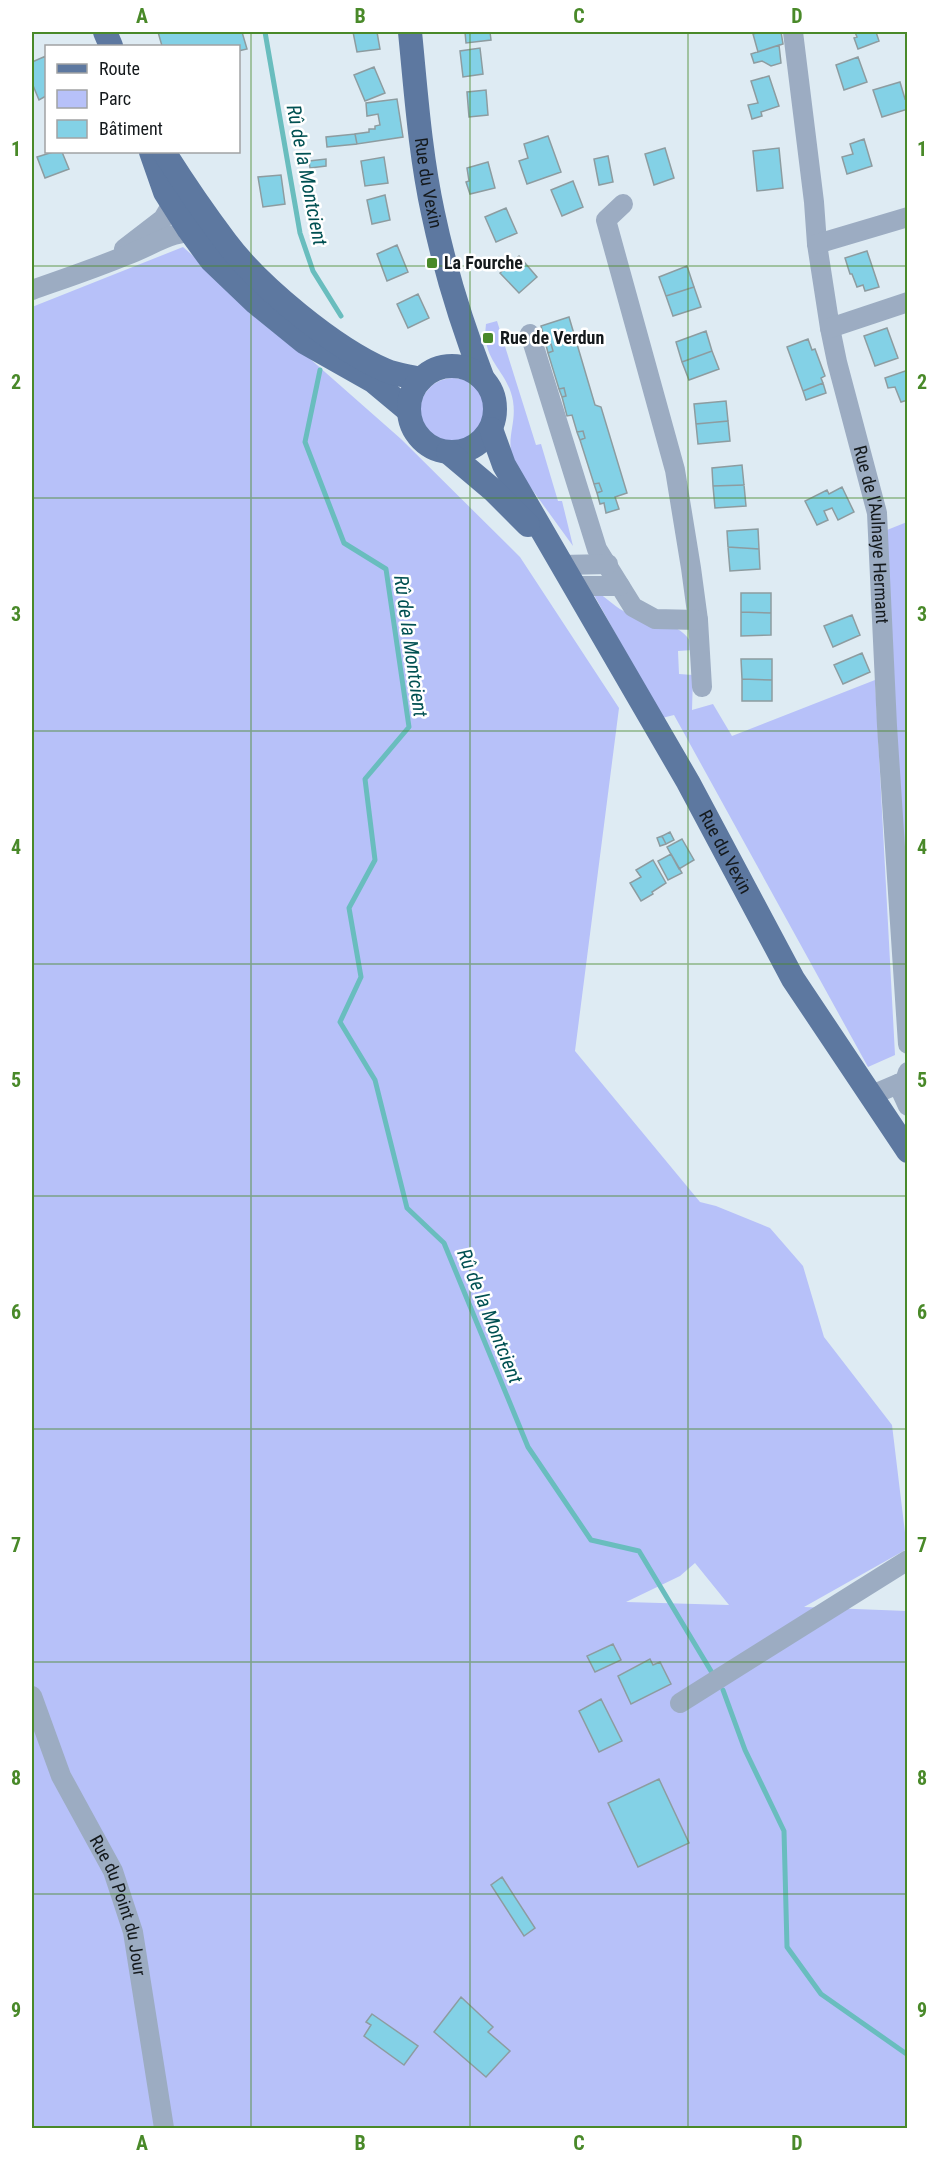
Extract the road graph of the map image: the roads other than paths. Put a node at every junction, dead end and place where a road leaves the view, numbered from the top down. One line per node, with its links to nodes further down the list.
1 (410, 32): 15 (main road, Rue du Vexin)
2 (793, 32): 10 (street, Rue de l'Aulnaye Hermant)
3 (151, 153): 5 (main road)
4 (165, 153): 9 (main road)
5 (172, 204): 8 (main road); 11 (street)
6 (624, 204): 27 (street)
7 (908, 217): 10 (street)
8 (189, 230): 9 (street); 11 (street); 20 (main road)
9 (221, 236): 18 (main road)
10 (817, 243): 14 (street, Rue de l'Aulnaye Hermant)
11 (111, 262): 12 (street)
12 (32, 290)
13 (908, 302): 14 (street)
14 (830, 328): 29 (street, Rue de l'Aulnaye Hermant)
15 (463, 329): 17 (main road); 19 (main road, Rue du Vexin)
16 (530, 334): 24 (street)
17 (442, 367): 18 (main road); 19 (main road)
18 (421, 379): 20 (main road)
19 (483, 379): 21 (main road)
20 (409, 411): 22 (main road)
21 (491, 429): 22 (main road); 23 (main road)
22 (447, 452): 23 (main road)
23 (557, 556): 24 (street); 25 (main road, Rue du Vexin)
24 (608, 564): 26 (street)
25 (575, 586): 26 (street); 31 (main road, Rue du Vexin)
26 (620, 586): 27 (street)
27 (698, 620): 28 (street)
28 (702, 687)
29 (908, 1044)
30 (903, 1078): 31 (street); 32 (street)
31 (872, 1095): 33 (main road, Rue du Vexin)
32 (908, 1106)
33 (908, 1151)
34 (908, 1560): 36 (street)
35 (32, 1696): 37 (street, Rue du Point du Jour)
36 (680, 1703)
37 (164, 2128)

